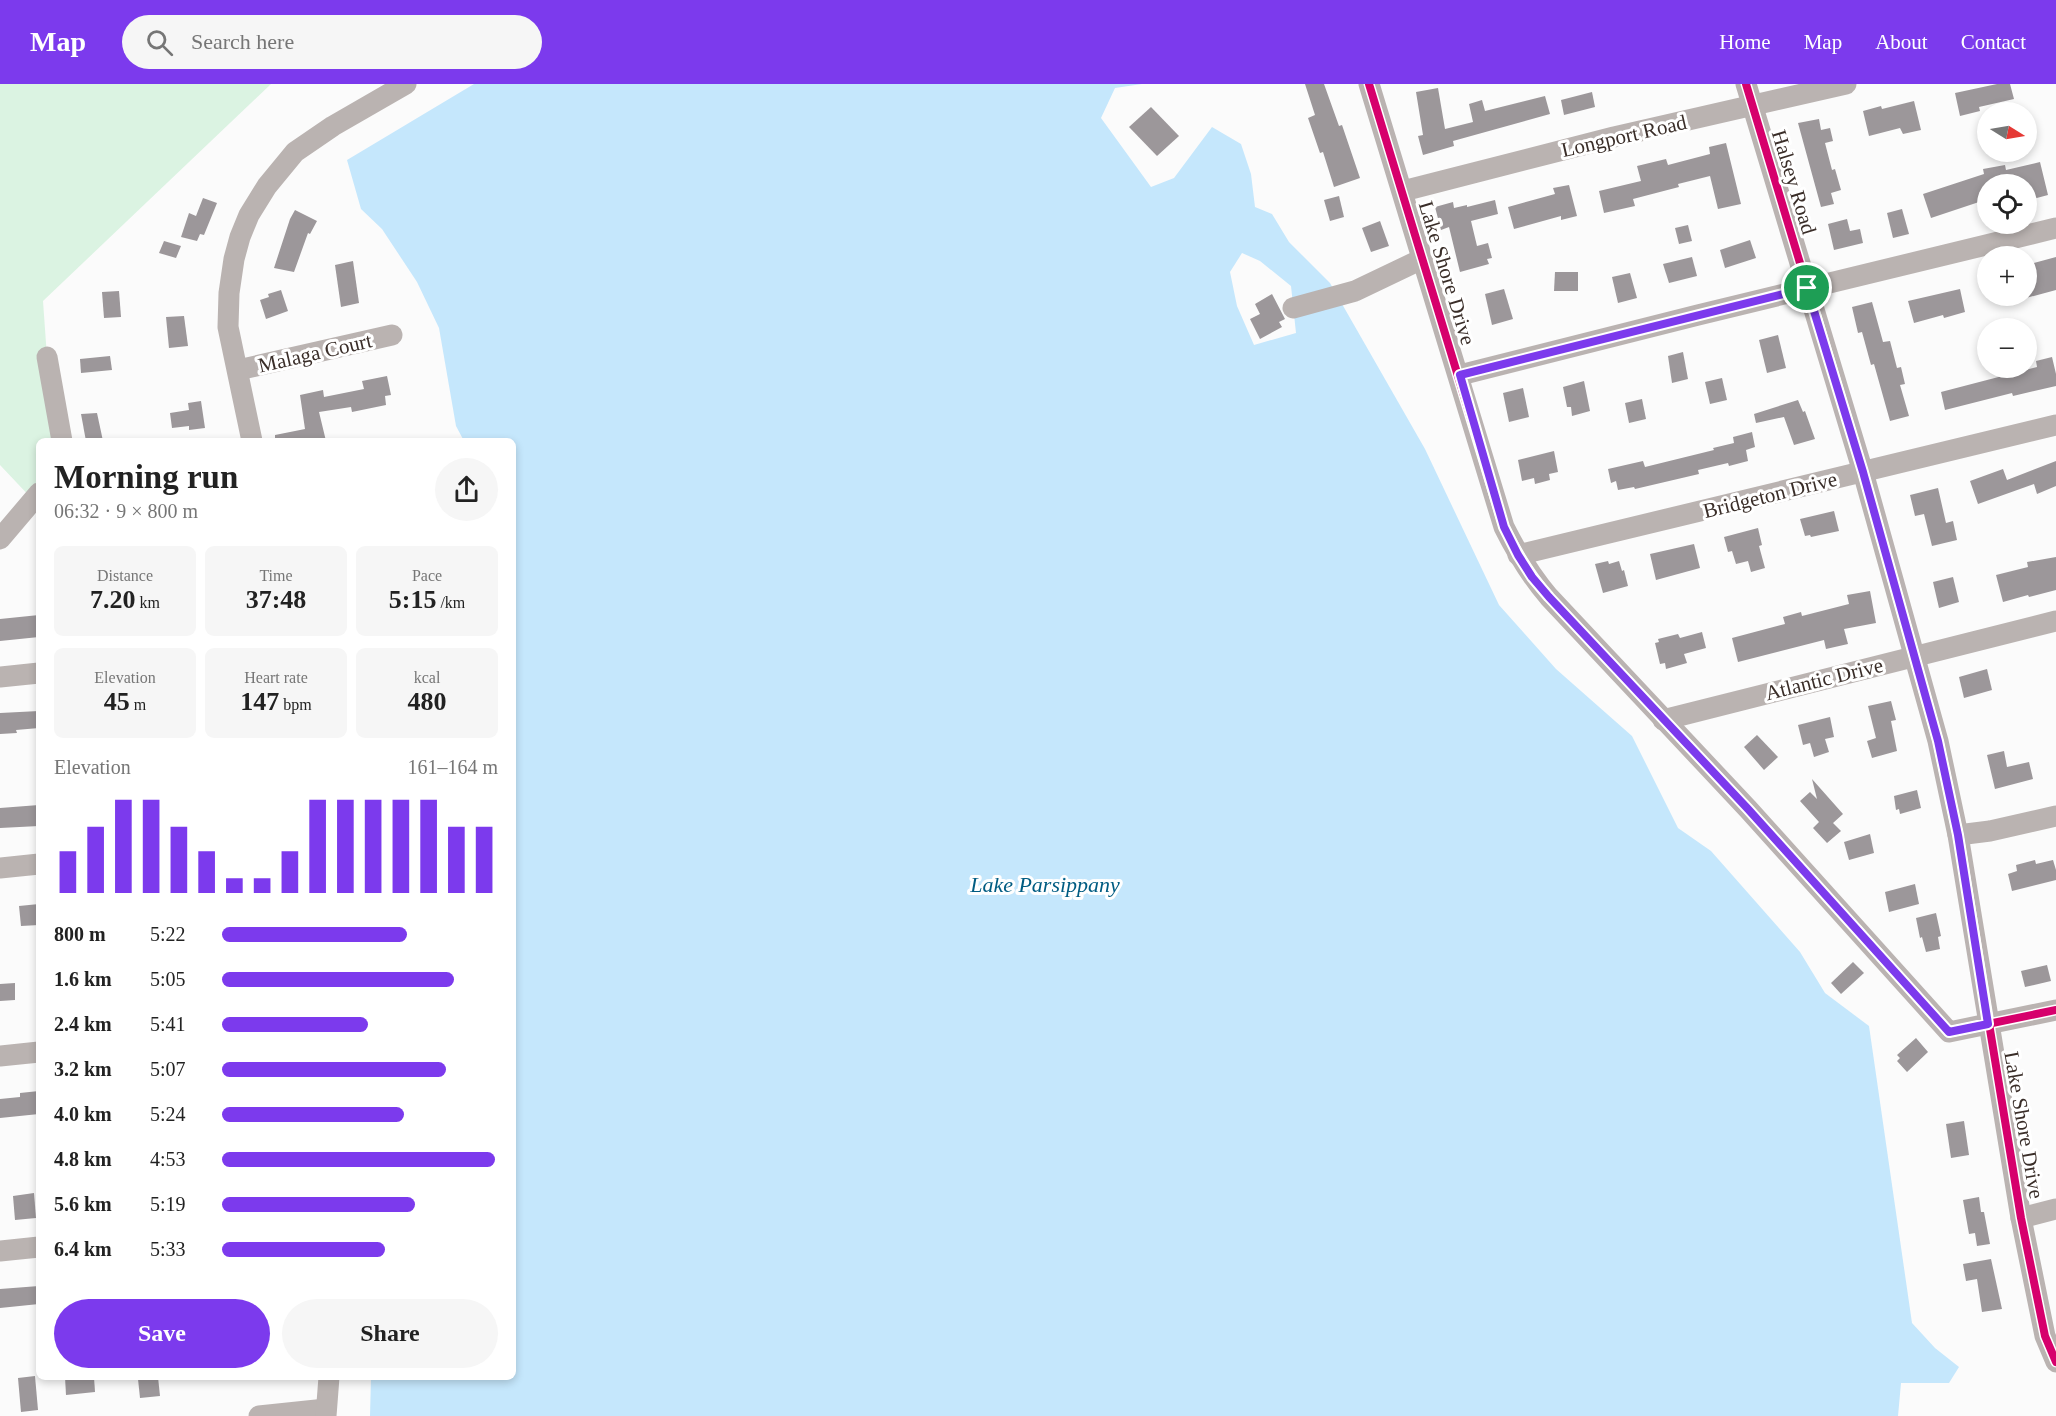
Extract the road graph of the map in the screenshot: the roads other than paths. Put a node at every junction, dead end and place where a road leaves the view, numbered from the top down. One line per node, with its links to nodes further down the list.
1 (406, 84): 13 (street)
2 (1369, 84): 6 (street, Lake Shore Drive)
3 (1746, 84): 5 (street, Halsey Road)
4 (1846, 84): 5 (street, Longport Road)
5 (1752, 106): 6 (street, Longport Road); 9 (street, Halsey Road)
6 (1403, 191): 8 (street, Lake Shore Drive)
7 (2056, 228): 9 (street)
8 (1424, 258): 10 (street); 14 (street, Lake Shore Drive)
9 (1807, 288): 14 (street); 18 (street, Halsey Road)
10 (1293, 308)
11 (392, 335): 13 (street, Malaga Court)
12 (47, 357): 16 (street)
13 (238, 370): 17 (street)
14 (1460, 375): 21 (street, Lake Shore Drive)
15 (2056, 425): 18 (street, Bridgeton Drive)
16 (61, 438)
17 (251, 438)
18 (1863, 472): 21 (street, Bridgeton Drive); 23 (street, Halsey Road)
19 (36, 497): 20 (street)
20 (0, 539)
21 (1518, 555): 26 (street, Lake Shore Drive)
22 (2056, 621): 23 (street, Atlantic Drive)
23 (1915, 656): 26 (street, Atlantic Drive); 28 (street, Halsey Road)
24 (36, 673): 25 (street)
25 (0, 677)
26 (1663, 720): 32 (street, Lake Shore Drive)
27 (2056, 816): 28 (street)
28 (1958, 835): 32 (street, Halsey Road)
29 (36, 864): 30 (street)
30 (0, 868)
31 (2056, 1011): 32 (street)
32 (1988, 1024): 36 (street, Lake Shore Drive)
33 (36, 1052): 34 (street)
34 (0, 1056)
35 (2056, 1209): 36 (street)
36 (2021, 1218): 39 (street, Lake Shore Drive)
37 (36, 1247): 38 (street)
38 (0, 1251)
39 (2056, 1362)
40 (329, 1380): 41 (street)
41 (326, 1413): 42 (street)
42 (259, 1416)

